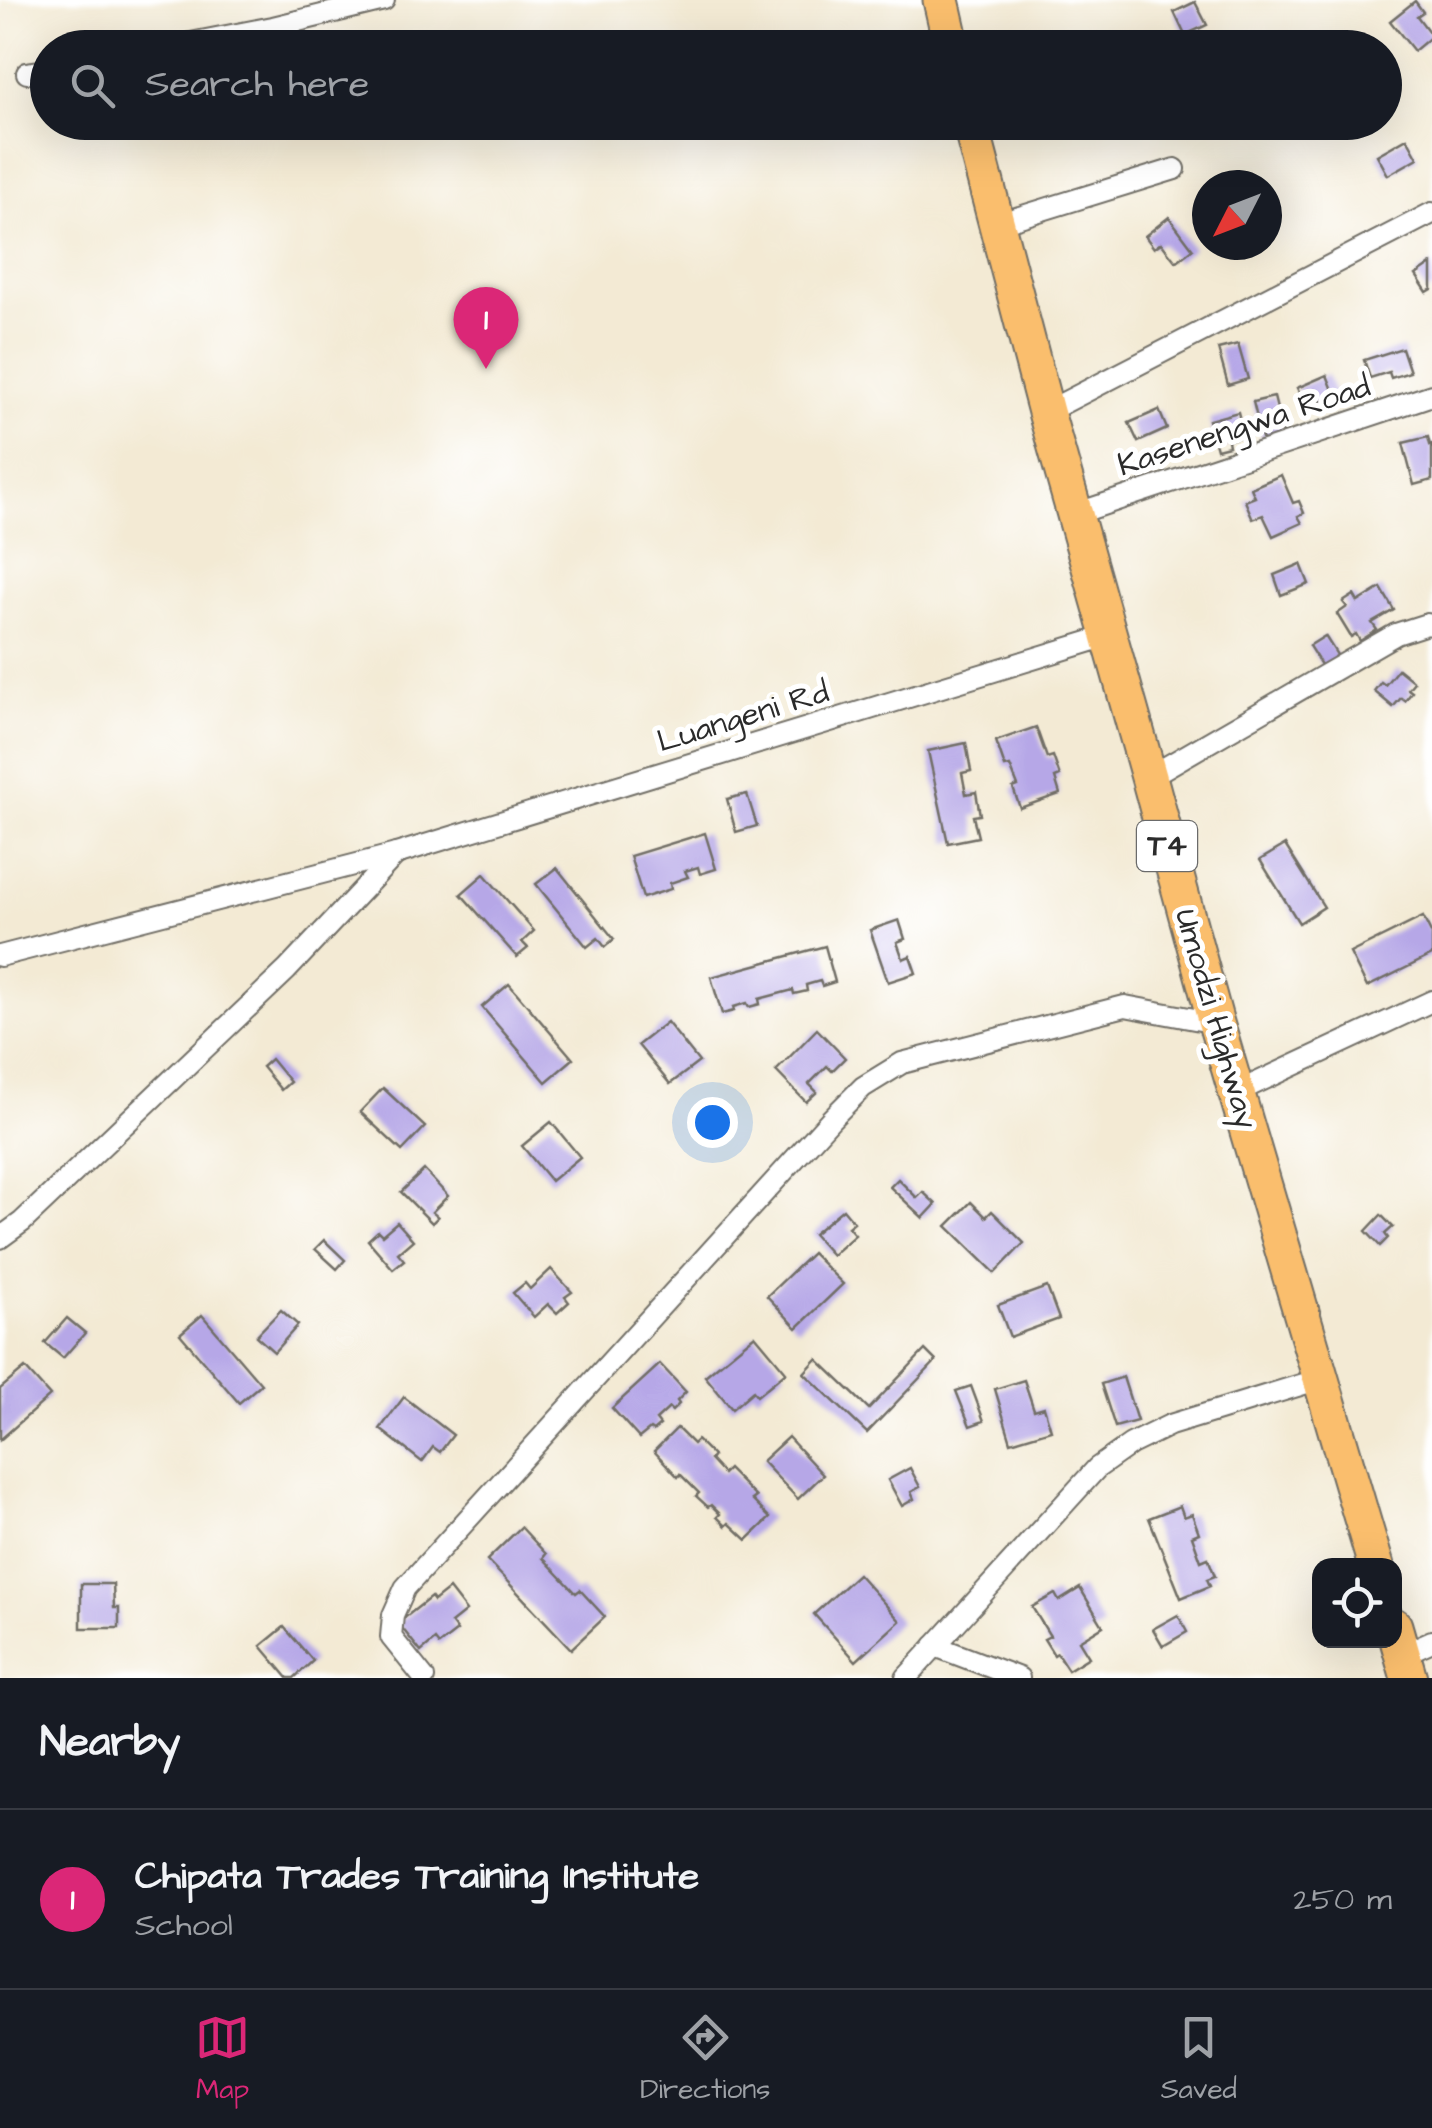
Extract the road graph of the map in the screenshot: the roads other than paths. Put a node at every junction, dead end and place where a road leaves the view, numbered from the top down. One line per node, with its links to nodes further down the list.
1 (384, 0): 3 (street)
2 (941, 0): 4 (highway)
3 (257, 30)
4 (948, 30)
5 (975, 140): 8 (highway, Umodzi Highway / T4)
6 (1176, 169): 8 (street)
7 (1432, 213): 10 (street)
8 (997, 224): 10 (highway, Umodzi Highway / T4)
9 (1432, 395): 11 (street, Kasenengwa Road)
10 (1046, 412): 11 (highway, Umodzi Highway / T4)
11 (1076, 514): 13 (highway, Umodzi Highway / T4)
12 (1432, 625): 14 (street)
13 (1108, 636): 14 (highway, Umodzi Highway / T4); 15 (street, Luangeni Rd)
14 (1149, 777): 18 (highway, Umodzi Highway / T4)
15 (396, 854): 16 (street, Luangeni Rd); 20 (street, Luangeni Rd)
16 (0, 956)
17 (1432, 1001): 19 (street)
18 (1216, 1023): 19 (highway, Umodzi Highway / T4); 24 (street)
19 (1237, 1092): 21 (highway, Umodzi Highway / T4)
20 (0, 1238)
21 (1320, 1380): 22 (highway, Umodzi Highway / T4); 23 (street)
22 (1374, 1558)
23 (935, 1646): 25 (street); 26 (street)
24 (424, 1678)
25 (906, 1678)
26 (1018, 1678)

